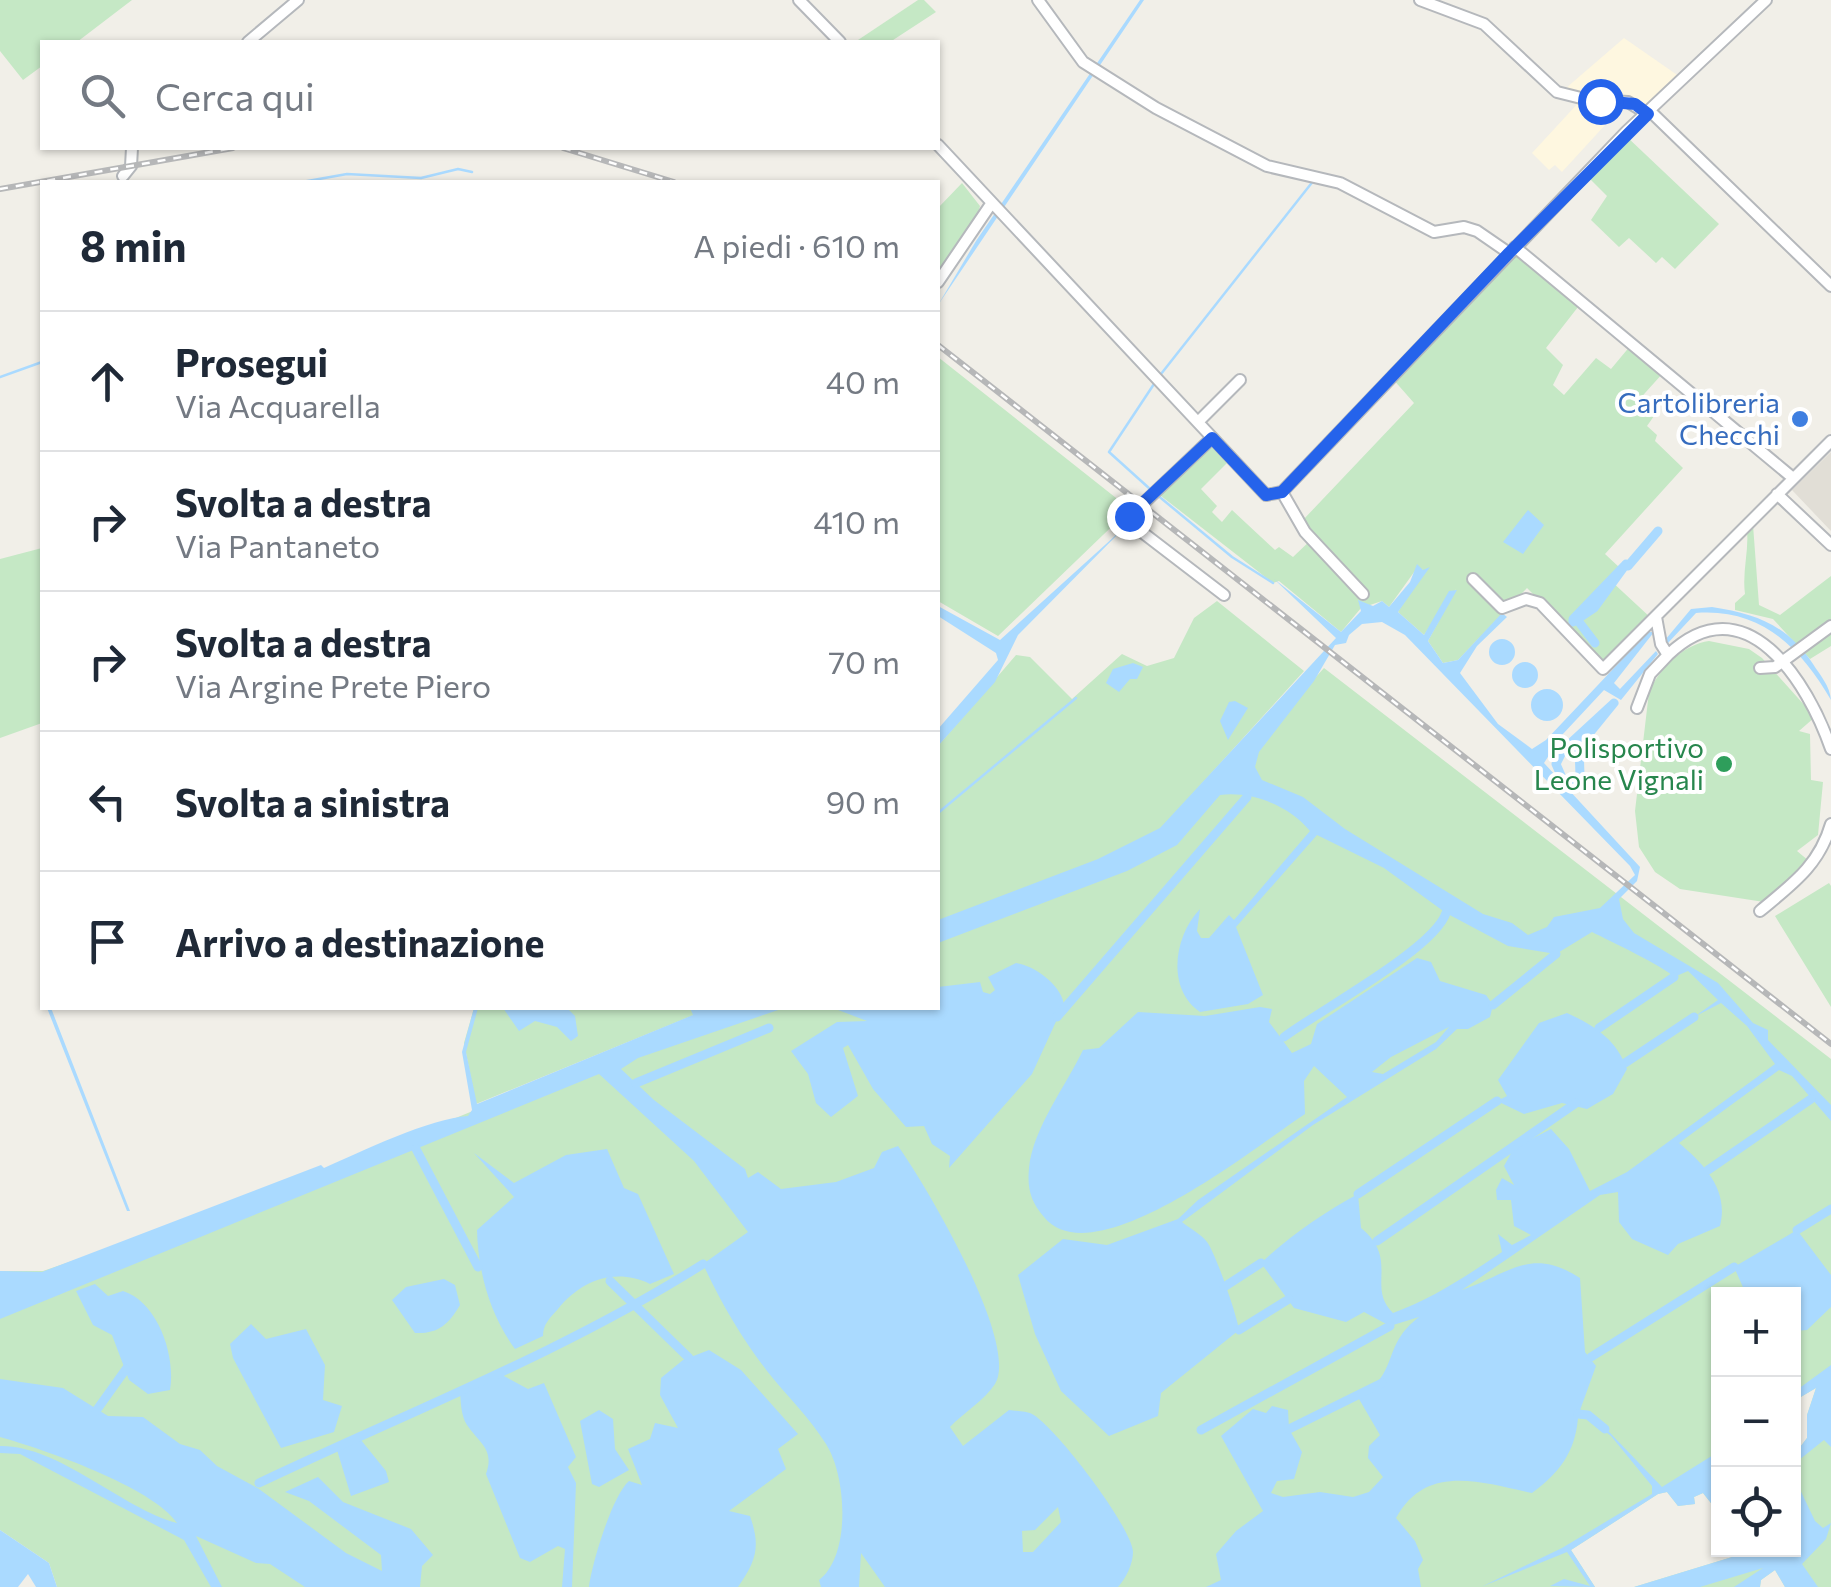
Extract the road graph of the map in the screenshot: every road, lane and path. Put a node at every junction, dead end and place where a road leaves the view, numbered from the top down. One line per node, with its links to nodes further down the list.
1 (298, 0): 6 (street)
2 (799, 0): 7 (street)
3 (1038, 0): 13 (street)
4 (1420, 0): 8 (street)
5 (1766, 0): 8 (street)
6 (250, 40)
7 (838, 40)
8 (1650, 113): 13 (street); 15 (street)
9 (940, 147): 12 (street)
10 (132, 150): 11 (street)
11 (123, 176)
12 (995, 208): 14 (street); 17 (street)
13 (1512, 250): 20 (street); 21 (street)
14 (940, 279)
15 (1831, 286)
16 (1240, 380): 17 (street)
17 (1198, 422): 18 (street)
18 (1212, 438): 21 (street); 25 (street)
19 (1831, 441): 20 (street)
20 (1793, 478): 22 (street)
21 (1282, 492): 26 (street)
22 (1777, 494): 23 (street); 27 (street)
23 (1831, 544)
24 (1473, 580): 27 (street)
25 (1224, 594)
26 (1362, 594)
27 (1656, 618): 29 (street)
28 (1831, 626): 30 (street)
29 (1668, 655): 30 (street); 32 (street)
30 (1784, 660): 31 (street); 33 (street)
31 (1760, 668)
32 (1637, 708)
33 (1831, 749)
34 (1831, 824): 35 (street)
35 (1760, 912)

